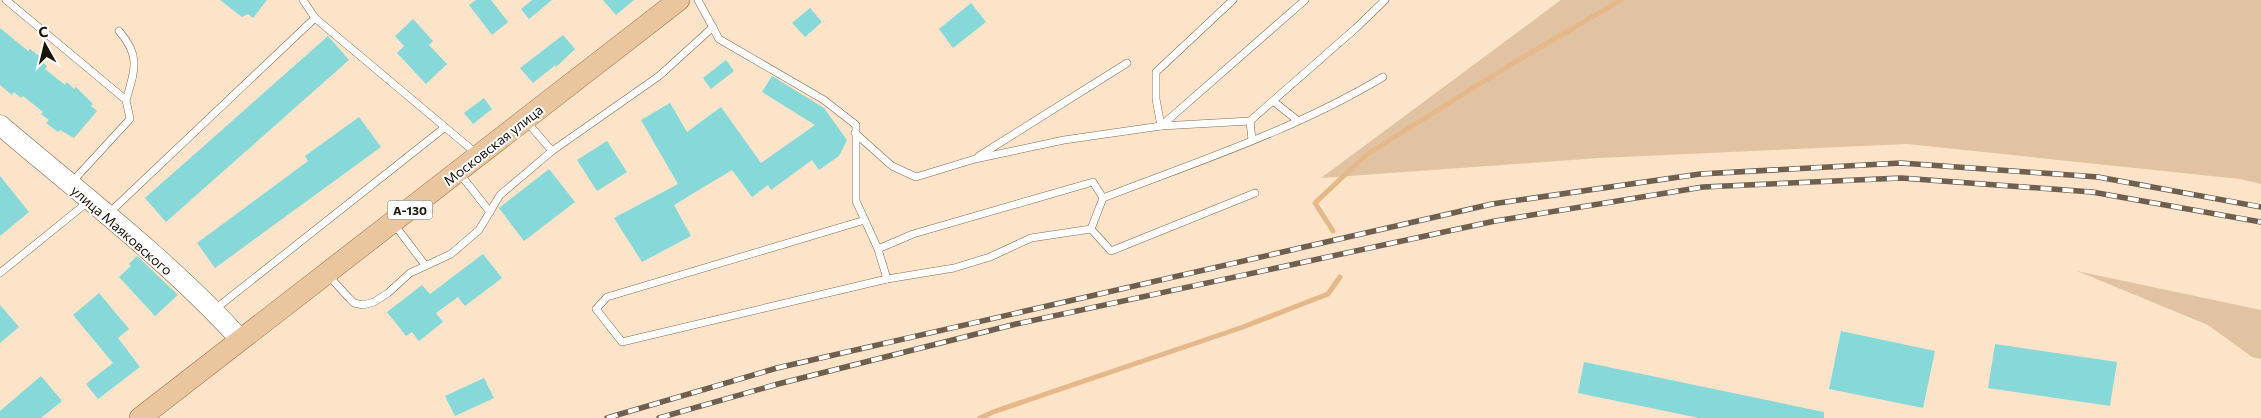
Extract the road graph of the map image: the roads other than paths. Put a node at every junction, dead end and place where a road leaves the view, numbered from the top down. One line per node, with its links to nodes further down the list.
1 (6, 0): 13 (lane)
2 (303, 0): 8 (lane)
3 (679, 0): 15 (main road, Московская улица / А-130)
4 (698, 0): 9 (lane)
5 (1233, 0): 19 (lane)
6 (1305, 0): 19 (lane)
7 (1385, 0): 14 (lane)
8 (315, 18): 20 (lane); 32 (lane)
9 (713, 27): 21 (lane); 23 (lane)
10 (119, 31): 13 (lane)
11 (1128, 63): 25 (lane)
12 (1383, 77): 16 (lane)
13 (126, 100): 27 (lane)
14 (1273, 101): 16 (lane); 17 (lane)
15 (525, 120): 23 (lane); 24 (main road, Московская улица / А-130)
16 (1297, 120): 22 (lane)
17 (1250, 121): 19 (lane); 22 (lane)
18 (0, 125): 27 (street, улица Маяковского)
19 (1161, 126): 25 (lane)
20 (444, 128): 24 (lane); 41 (lane)
21 (856, 133): 25 (lane); 33 (lane)
22 (1252, 140): 29 (lane)
23 (552, 150): 31 (lane)
24 (479, 156): 26 (main road, Московская улица / А-130)
25 (974, 159)
26 (459, 172): 31 (lane); 34 (main road, Московская улица / А-130)
27 (70, 184): 30 (street, улица Маяковского)
28 (1255, 193): 35 (lane)
29 (1103, 198): 35 (lane); 36 (lane)
30 (89, 200): 32 (street, улица Маяковского); 38 (lane)
31 (490, 212): 37 (lane)
32 (107, 215): 41 (street, улица Маяковского)
33 (865, 220): 36 (lane); 40 (lane)
34 (393, 223): 37 (lane); 39 (main road, Московская улица / А-130)
35 (1091, 229): 40 (lane)
36 (878, 249): 40 (lane)
37 (425, 265): 39 (lane)
38 (0, 273)
39 (327, 274): 42 (main road, Московская улица / А-130)
40 (887, 279)
41 (214, 310): 42 (street, улица Маяковского)
42 (240, 339): 43 (main road, Московская улица / А-130)
43 (140, 418)

